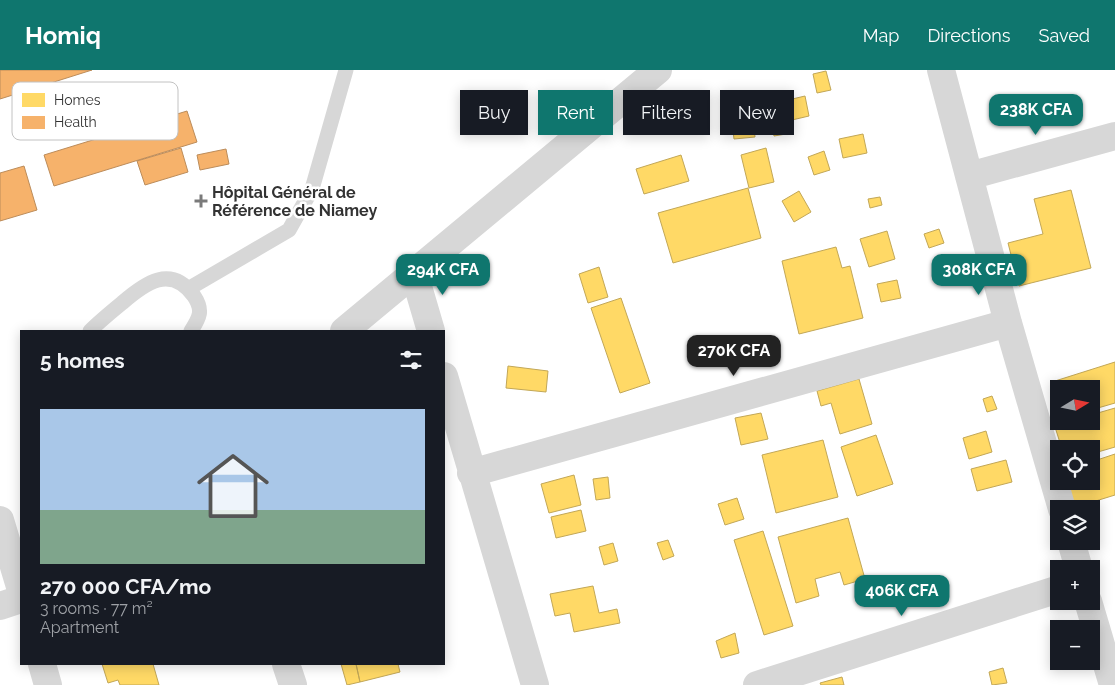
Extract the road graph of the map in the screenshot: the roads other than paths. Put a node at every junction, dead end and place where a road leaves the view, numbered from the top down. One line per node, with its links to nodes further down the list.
1 (346, 70): 7 (lane)
2 (658, 70): 6 (street)
3 (941, 70): 5 (street)
4 (1115, 136): 5 (street)
5 (969, 176): 8 (street)
6 (414, 273): 11 (street); 12 (street)
7 (188, 289): 9 (lane); 10 (lane)
8 (1008, 323): 14 (street); 15 (street)
9 (91, 330)
10 (191, 330)
11 (345, 330)
12 (431, 330)
13 (445, 380): 14 (street)
14 (471, 473): 26 (street)
15 (1059, 500)
16 (0, 520): 17 (street)
17 (20, 587)
18 (1050, 592): 27 (street)
19 (20, 599): 20 (street)
20 (0, 606)
21 (1091, 610): 28 (street)
22 (42, 665): 24 (street)
23 (286, 665): 25 (street)
24 (48, 685)
25 (293, 685)
26 (535, 685)
27 (757, 685)
28 (1113, 685)

